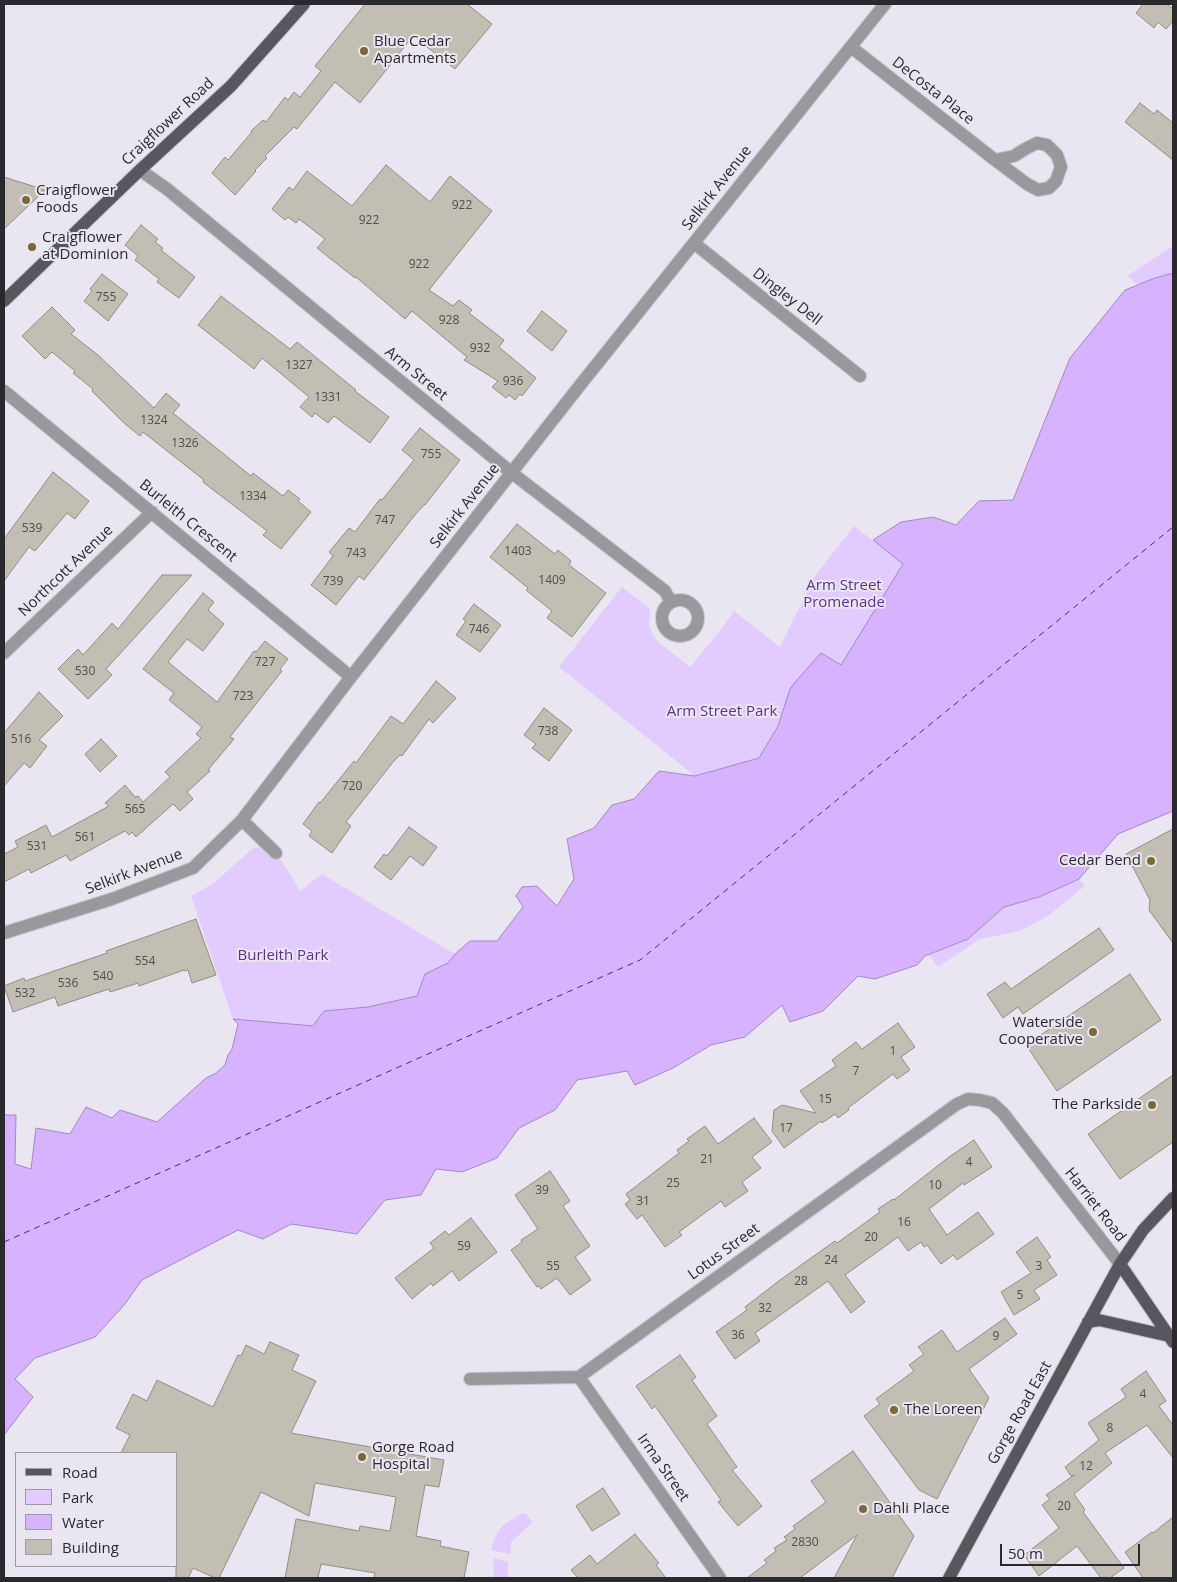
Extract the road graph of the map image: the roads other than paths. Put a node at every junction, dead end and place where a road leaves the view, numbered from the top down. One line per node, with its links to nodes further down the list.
1 (304, 4): 5 (main road, Craigflower Road)
2 (885, 4): 3 (street, Selkirk Avenue)
3 (851, 47): 4 (street, DeCosta Place); 6 (street, Selkirk Avenue)
4 (995, 160): 4 (street, DeCosta Place)
5 (140, 170): 7 (main road, Craigflower Road); 10 (street, Arm Street)
6 (694, 243): 8 (street, Dingley Dell); 10 (street, Selkirk Avenue)
7 (4, 301)
8 (860, 376)
9 (4, 391): 11 (street, Burleith Crescent)
10 (512, 473): 12 (street, Arm Street); 14 (street, Selkirk Avenue)
11 (152, 512): 13 (street, Northcott Avenue); 14 (street, Burleith Crescent)
12 (672, 602)
13 (4, 653)
14 (351, 676): 15 (street, Selkirk Avenue)
15 (242, 820): 16 (street); 17 (street, Selkirk Avenue)
16 (276, 853)
17 (4, 933)
18 (980, 1100): 20 (street, Harriet Road); 23 (street, Lotus Street)
19 (1173, 1198): 20 (main road, Gorge Road East)
20 (1120, 1264): 21 (main road, Gorge Road East); 22 (main road, Harriet Road)
21 (1088, 1322): 22 (main road); 26 (main road, Gorge Road East)
22 (1171, 1339)
23 (579, 1377): 24 (street); 25 (street, Irma Street)
24 (470, 1379)
25 (720, 1578)
26 (949, 1578)

